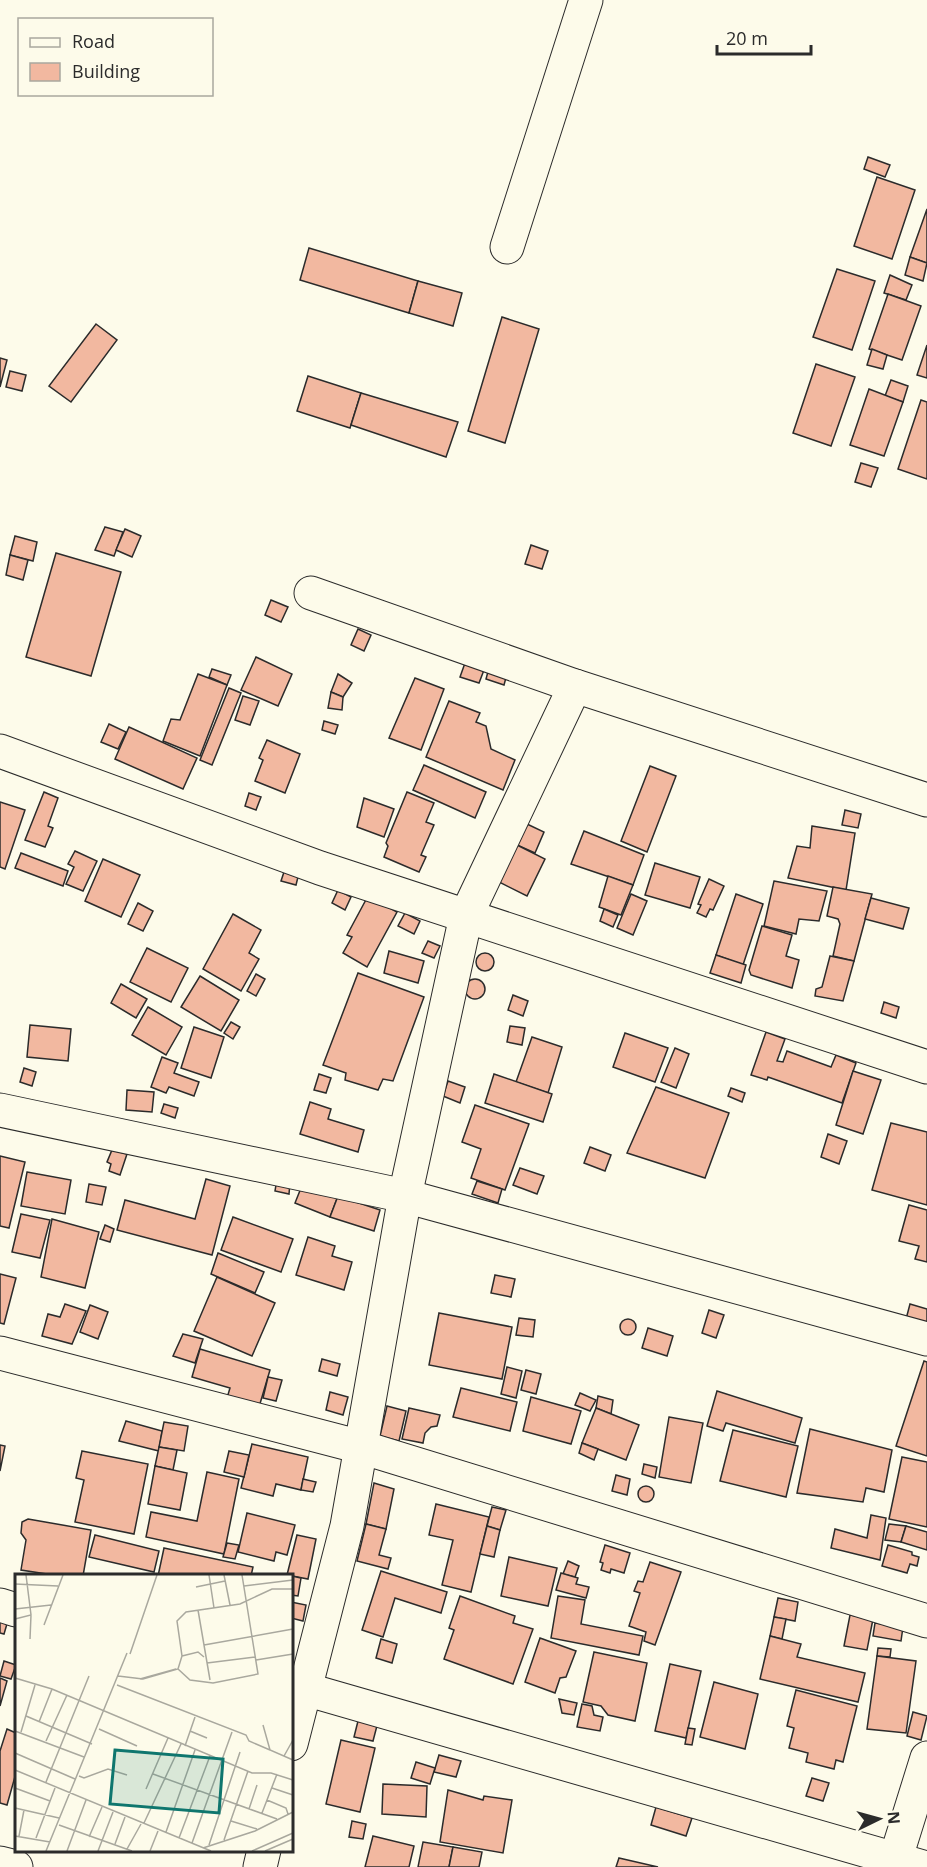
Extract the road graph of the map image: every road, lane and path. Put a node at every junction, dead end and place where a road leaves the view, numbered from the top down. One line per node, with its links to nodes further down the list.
1 (586, 0): 2 (street)
2 (507, 247)
3 (311, 593): 4 (street)
4 (575, 686): 6 (street); 7 (street)
5 (0, 751): 7 (street)
6 (927, 800)
7 (466, 916): 8 (street); 10 (street)
8 (927, 1067)
9 (0, 1110): 10 (street)
10 (405, 1196): 11 (street); 13 (street)
11 (927, 1339)
12 (0, 1353): 13 (street)
13 (361, 1447): 16 (street); 17 (street)
14 (0, 1605): 15 (street)
15 (15, 1610)
16 (927, 1621)
17 (298, 1687): 18 (street); 22 (street)
18 (292, 1736)
19 (927, 1758): 22 (street)
20 (264, 1852): 24 (street)
21 (0, 1863): 23 (street)
22 (903, 1865)
23 (16, 1867)
24 (260, 1867)

